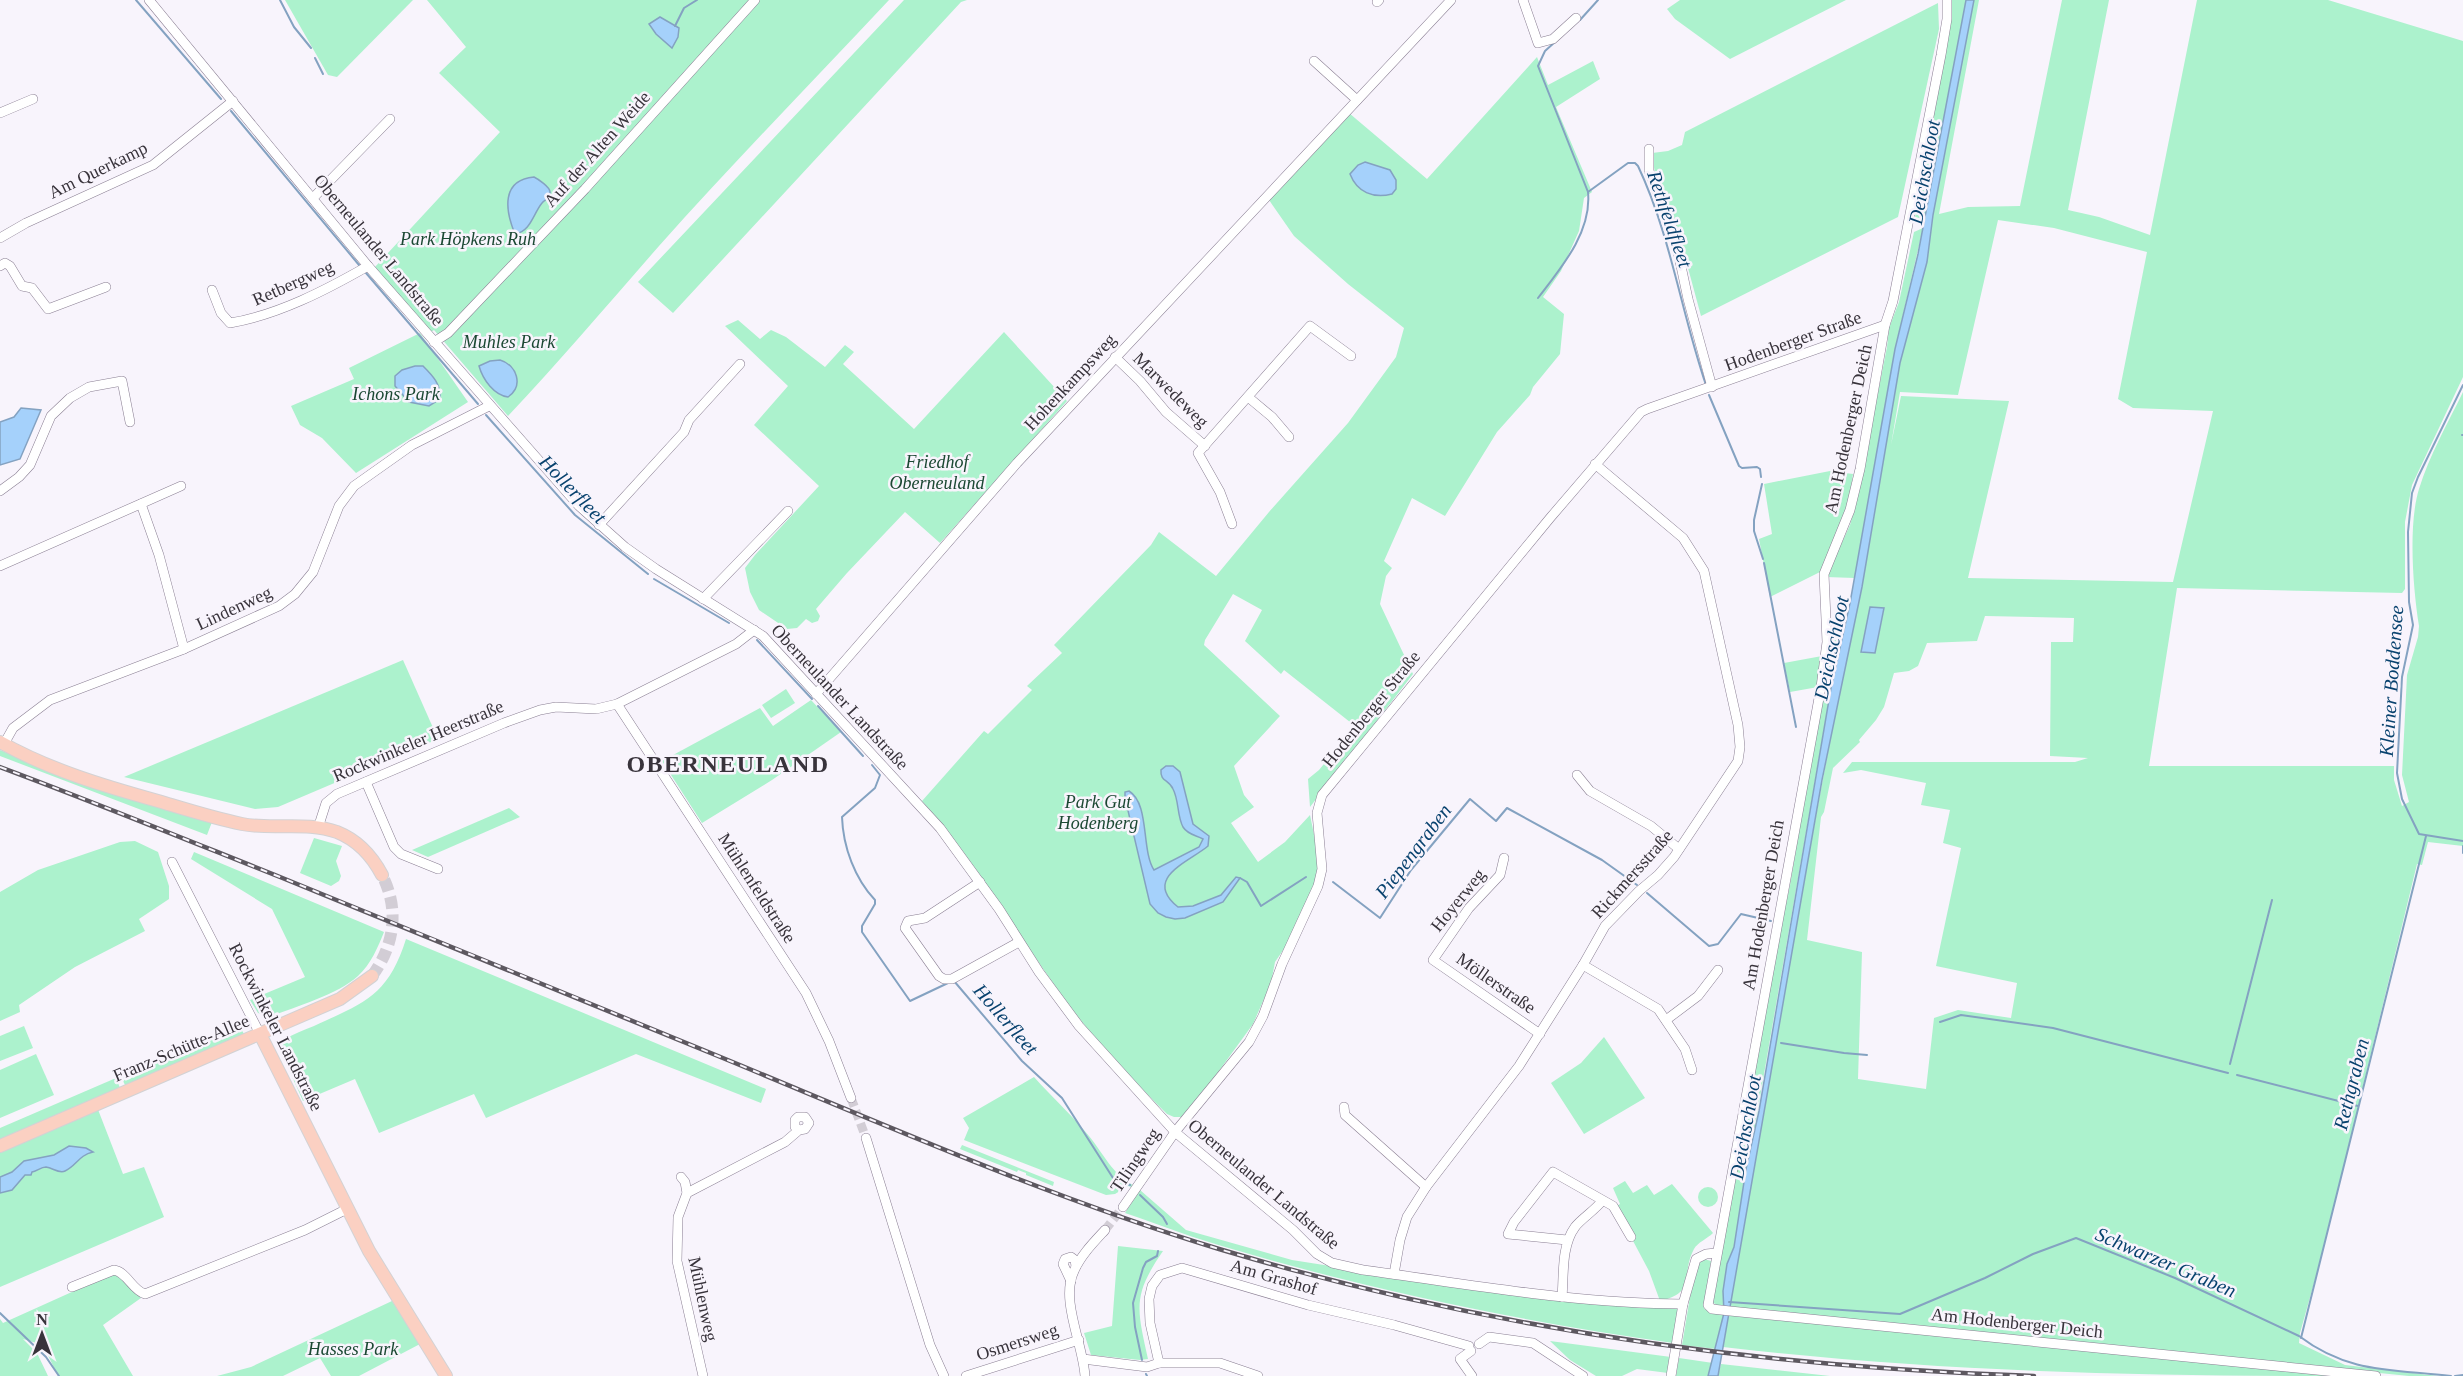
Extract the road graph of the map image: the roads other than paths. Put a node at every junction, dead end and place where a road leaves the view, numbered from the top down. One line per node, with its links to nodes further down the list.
1 (149, 0): 10 (street, Oberneulander Landstraße)
2 (756, 0): 21 (street, Auf der Alten Weide)
3 (1451, 0): 9 (street, Hohenkampsweg)
4 (1523, 0): 6 (street)
5 (1947, 0): 20 (street, Am Hodenberger Deich)
6 (1576, 18)
7 (1314, 61): 9 (street)
8 (33, 99): 11 (street)
9 (1357, 100): 23 (street, Hohenkampsweg)
10 (233, 101): 14 (street, Oberneulander Landstraße); 15 (street, Am Querkamp)
11 (0, 113)
12 (390, 119): 14 (street)
13 (1649, 149): 25 (street, Hodenberger Straße)
14 (313, 198): 17 (street, Oberneulander Landstraße)
15 (0, 238)
16 (0, 266): 18 (street)
17 (368, 266): 19 (street, Retbergweg); 21 (street, Oberneulander Landstraße)
18 (106, 286)
19 (212, 290)
20 (1885, 325): 25 (street, Hodenberger Straße); 78 (street, Am Hodenberger Deich)
21 (434, 342): 27 (street, Oberneulander Landstraße)
22 (1351, 356): 26 (street, Marwedeweg)
23 (1114, 357): 30 (street, Marwedeweg); 42 (street, Hohenkampsweg)
24 (741, 364): 37 (street)
25 (1712, 387): 31 (street, Hodenberger Straße)
26 (1248, 397): 29 (street); 30 (street, Marwedeweg)
27 (489, 406): 37 (street, Oberneulander Landstraße); 41 (street, Lindenweg)
28 (130, 422): 33 (street)
29 (1289, 437)
30 (1205, 446): 36 (street, Marwedeweg)
31 (1595, 464): 48 (street, Rickmersstraße); 66 (street, Hodenberger Straße)
32 (181, 486): 34 (street)
33 (0, 491)
34 (141, 504): 38 (street); 41 (street)
35 (788, 511): 39 (street)
36 (1232, 524)
37 (599, 525): 39 (street, Oberneulander Landstraße)
38 (0, 566)
39 (703, 599): 40 (street, Oberneulander Landstraße)
40 (754, 630): 42 (street, Oberneulander Landstraße); 43 (street, Rockwinkeler Heerstraße)
41 (184, 649): 44 (street, Lindenweg)
42 (816, 694): 53 (street, Oberneulander Landstraße)
43 (618, 704): 46 (street, Rockwinkeler Heerstraße); 63 (street, Mühlenfeldstraße)
44 (2, 743): 47 (main road)
45 (1577, 775): 48 (street)
46 (366, 782): 47 (street, Rockwinkeler Heerstraße); 51 (street)
47 (318, 828): 52 (main road)
48 (1679, 849): 56 (street, Rickmersstraße)
49 (1504, 858): 55 (street, Hoyerweg)
50 (172, 862): 60 (street, Rockwinkeler Landstraße)
51 (438, 869)
52 (382, 875)
53 (980, 882): 54 (street, Oberneulander Landstraße); 54 (street)
54 (1019, 942): 66 (street, Oberneulander Landstraße)
55 (1433, 960): 61 (street, Möllerstraße)
56 (1583, 965): 59 (street); 61 (street, Rickmersstraße)
57 (1718, 970): 59 (street)
58 (372, 976): 60 (main road, Franz-Schütte-Allee)
59 (1666, 1020): 62 (street)
60 (260, 1034): 68 (main road, Franz-Schütte-Allee); 74 (main road, Rockwinkeler Landstraße)
61 (1540, 1034): 70 (street, Rickmersstraße)
62 (1692, 1070)
63 (851, 1098)
64 (1344, 1107): 70 (street)
65 (799, 1130): 71 (street)
66 (1175, 1132): 73 (street, Tilingweg); 79 (street, Oberneulander Landstraße)
67 (866, 1138): 90 (street)
68 (0, 1146)
69 (681, 1177): 71 (street)
70 (1426, 1187): 79 (street, Rickmersstraße)
71 (687, 1193): 89 (street, Mühlenweg)
72 (1602, 1201): 76 (street); 77 (street); 77 (street)
73 (1123, 1207)
74 (347, 1209): 80 (street); 88 (main road, Rockwinkeler Landstraße)
75 (1105, 1230): 83 (street)
76 (1631, 1237)
77 (1567, 1240): 81 (street)
78 (1716, 1253): 82 (street); 97 (street, Am Hodenberger Deich)
79 (1394, 1274): 81 (street, Oberneulander Landstraße)
80 (72, 1287)
81 (1562, 1297): 82 (street, Oberneulander Landstraße)
82 (1683, 1304): 96 (street)
83 (1079, 1340): 85 (street); 91 (street, Osmersweg)
84 (1470, 1348): 86 (street, Am Grashof); 94 (street); 95 (street, Am Grashof)
85 (1083, 1359): 87 (street); 92 (street)
86 (1159, 1363): 87 (street); 93 (street)
87 (1137, 1371)
88 (446, 1376)
89 (703, 1376)
90 (944, 1376)
91 (966, 1376)
92 (1085, 1376)
93 (1258, 1376)
94 (1472, 1376)
95 (1583, 1376)
96 (1671, 1376)
97 (2376, 1376)

